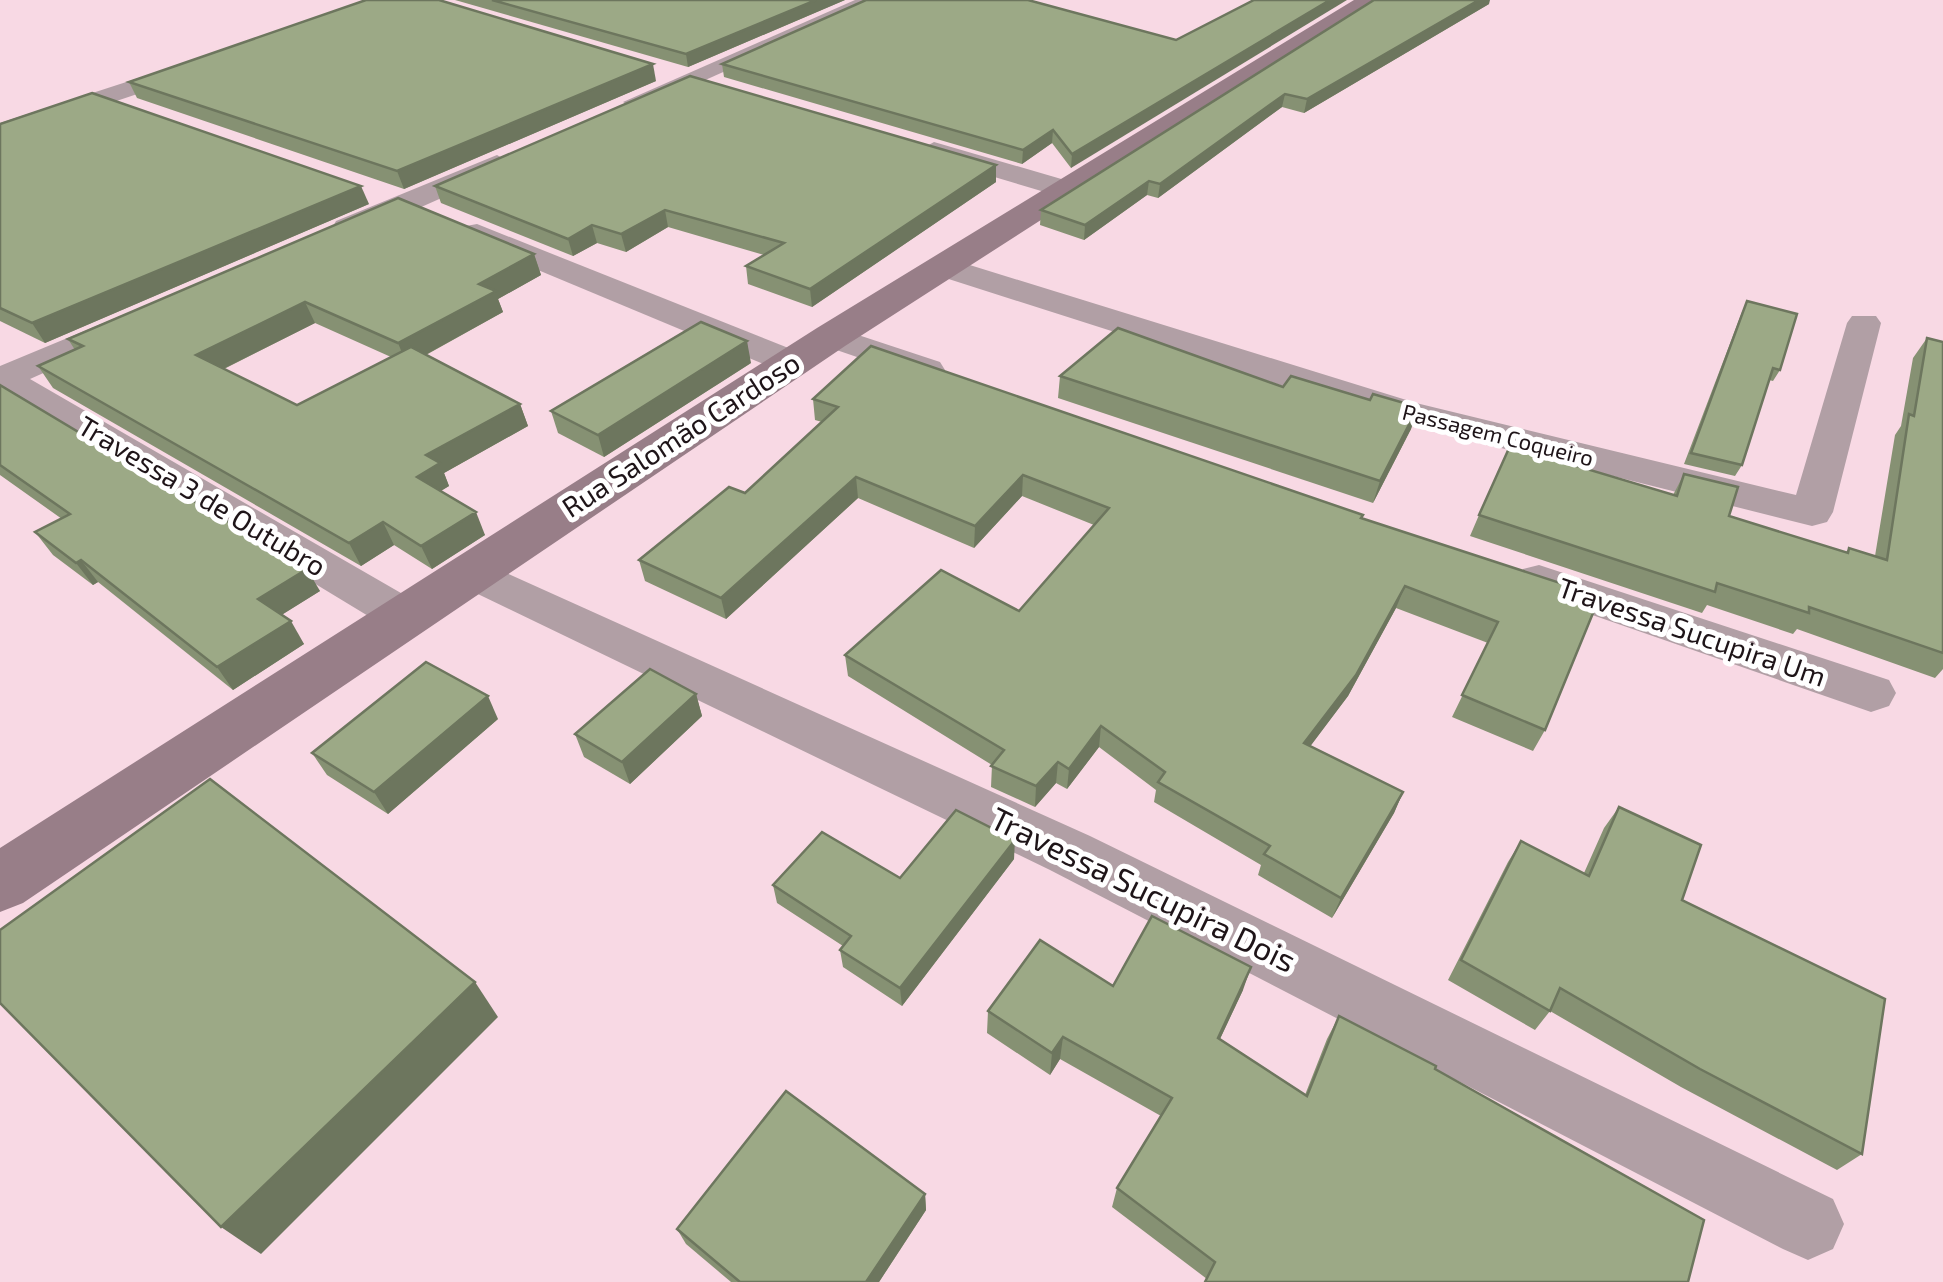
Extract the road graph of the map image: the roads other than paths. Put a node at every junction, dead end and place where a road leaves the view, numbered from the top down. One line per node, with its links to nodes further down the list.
1 (873, 0): 5 (street)
2 (1371, 0): 13 (street, Rua Salomão Cardoso)
3 (210, 61): 7 (street)
4 (656, 68): 5 (street)
5 (691, 78): 6 (street); 9 (street)
6 (728, 89)
7 (102, 98): 8 (street); 10 (street)
8 (155, 116)
9 (602, 117)
10 (0, 132)
11 (915, 145): 13 (street)
12 (530, 148): 15 (street)
13 (1065, 189): 17 (street, Rua Salomão Cardoso)
14 (369, 190): 15 (street)
15 (405, 203): 16 (street); 21 (street)
16 (314, 242)
17 (944, 267): 19 (street, Passagem Coqueiro); 20 (street, Rua Salomão Cardoso)
18 (148, 314): 22 (street)
19 (1864, 323)
20 (831, 337): 21 (street, Rua Salomão Cardoso); 23 (street)
21 (792, 363): 25 (street, Rua Salomão Cardoso)
22 (1, 378): 26 (street, Travessa 3 de Outubro)
23 (962, 382)
24 (1504, 568): 27 (street, Travessa Sucupira Um)
25 (471, 572): 26 (street, Rua Salomão Cardoso); 29 (street, Travessa Sucupira Dois)
26 (404, 616): 28 (street, Rua Salomão Cardoso)
27 (1872, 693)
28 (0, 883)
29 (1808, 1224)

